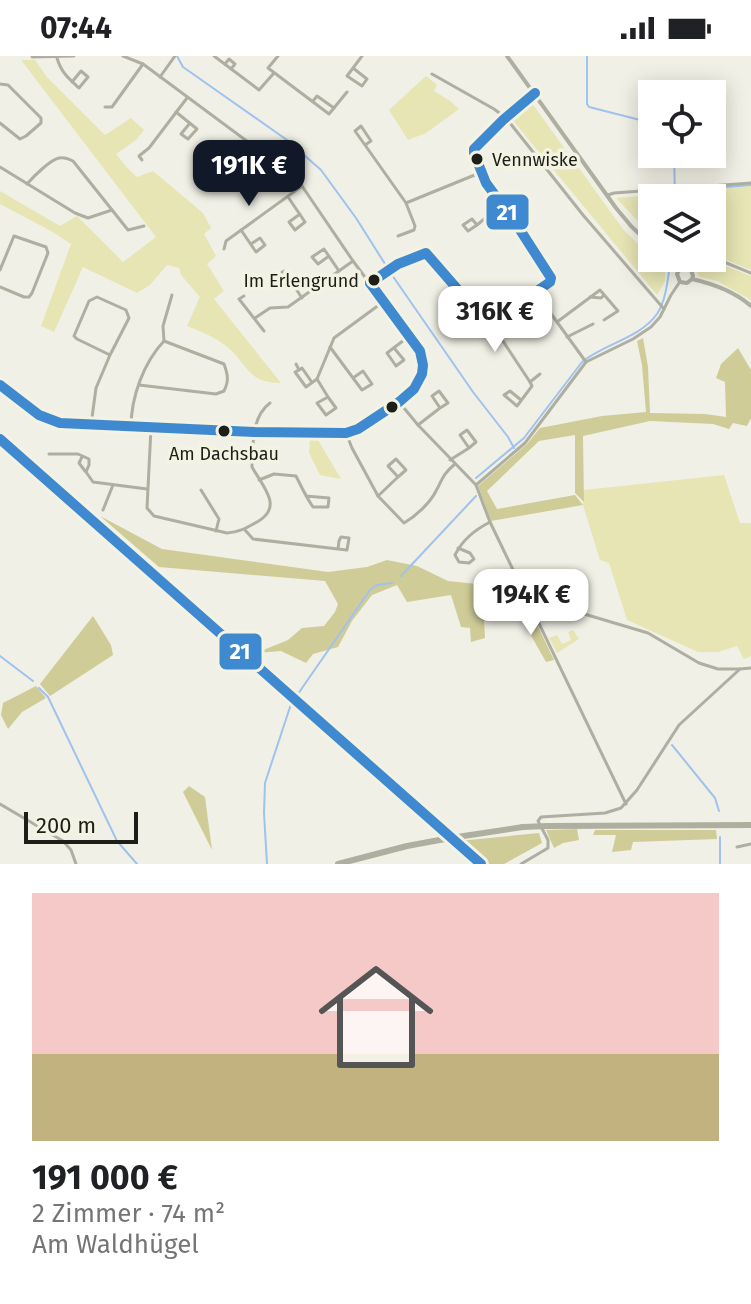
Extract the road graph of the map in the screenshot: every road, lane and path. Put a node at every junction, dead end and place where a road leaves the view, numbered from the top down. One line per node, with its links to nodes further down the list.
1 (74, 56): 9 (street)
2 (123, 56): 10 (street)
3 (214, 56): 12 (street)
4 (278, 56): 12 (street)
5 (362, 56): 11 (street)
6 (507, 56): 18 (street)
7 (32, 57): 9 (street)
8 (175, 57): 14 (street)
9 (57, 58): 15 (street)
10 (143, 64): 14 (street); 21 (street)
11 (353, 68): 11 (street)
12 (274, 73): 20 (street)
13 (432, 74): 24 (street)
14 (160, 77): 19 (street)
15 (72, 82)
16 (0, 84): 25 (street)
17 (347, 92): 22 (street)
18 (535, 93): 24 (street); 38 (street)
19 (187, 98): 23 (street); 28 (street)
20 (313, 101): 22 (street); 22 (street)
21 (105, 107)
22 (334, 108)
23 (176, 112): 26 (street); 30 (street)
24 (506, 118): 33 (street); 71 (street)
25 (0, 123)
26 (190, 123)
27 (365, 145): 40 (street)
28 (255, 146): 31 (street); 36 (street)
29 (228, 151): 31 (street)
30 (142, 160)
31 (243, 162): 37 (street)
32 (0, 167): 35 (street)
33 (482, 172): 40 (street); 41 (street)
34 (751, 183): 38 (street)
35 (27, 184): 42 (street); 42 (street)
36 (302, 186): 39 (street); 52 (street)
37 (205, 187)
38 (607, 196): 47 (street)
39 (288, 197): 43 (street); 46 (street)
40 (406, 203): 48 (street)
41 (501, 205): 44 (street); 64 (street)
42 (112, 210): 45 (street)
43 (300, 214)
44 (477, 225)
45 (144, 226)
46 (241, 230): 49 (street); 50 (street)
47 (638, 233)
48 (398, 236)
49 (251, 244)
50 (224, 249)
51 (329, 256): 55 (street)
52 (353, 261): 55 (street); 62 (street)
53 (726, 263): 58 (street)
54 (0, 270): 63 (street)
55 (339, 271): 67 (street)
56 (678, 272): 61 (street)
57 (692, 272): 60 (street)
58 (751, 273)
59 (289, 278): 67 (street)
60 (692, 279): 61 (street); 69 (street)
61 (680, 282): 71 (street)
62 (370, 283): 68 (street); 70 (street)
63 (0, 287)
64 (536, 293): 74 (street); 76 (street)
65 (172, 295): 81 (street)
66 (244, 296): 72 (street)
67 (302, 298): 72 (street)
68 (383, 302): 79 (street); 82 (street)
69 (751, 306)
70 (475, 309): 75 (street); 76 (street)
71 (663, 309): 85 (street)
72 (255, 318): 78 (street)
73 (604, 320): 74 (street)
74 (557, 322): 80 (street)
75 (458, 323)
76 (491, 323): 91 (street)
77 (593, 324): 80 (street)
78 (264, 331)
79 (408, 337): 83 (street); 97 (street)
80 (567, 337): 85 (street)
81 (164, 341): 94 (street); 94 (street)
82 (330, 347): 89 (street); 90 (street)
83 (394, 348)
84 (110, 355): 84 (street); 100 (street)
85 (584, 361): 116 (street)
86 (296, 364): 87 (street)
87 (299, 370): 92 (street); 92 (street)
88 (540, 374): 91 (street)
89 (353, 378): 89 (street)
90 (317, 379): 92 (street); 95 (street)
91 (530, 382): 96 (street)
92 (312, 383)
93 (0, 385): 100 (street)
94 (139, 385): 102 (street)
95 (328, 397): 95 (street)
96 (521, 400)
97 (399, 402): 101 (street); 105 (street)
98 (270, 403): 104 (street)
99 (440, 408): 101 (street)
100 (91, 425): 102 (street)
101 (418, 425): 110 (street)
102 (131, 427): 103 (street)
103 (151, 428): 104 (street); 117 (street)
104 (254, 432): 105 (street); 114 (street)
105 (346, 433): 120 (street)
106 (0, 439): 137 (main road)
107 (469, 448): 110 (street)
108 (49, 454): 109 (street)
109 (82, 457): 112 (street); 112 (street)
110 (450, 460): 111 (street)
111 (455, 464): 116 (street); 120 (street)
112 (86, 472): 115 (street)
113 (398, 477): 113 (street); 120 (street)
114 (259, 480): 119 (street); 123 (street)
115 (113, 485): 117 (street); 121 (street)
116 (476, 485): 122 (street)
117 (147, 489): 124 (street)
118 (201, 490): 124 (street)
119 (306, 496): 119 (street)
120 (378, 496)
121 (103, 510)
122 (490, 522): 125 (street); 127 (street)
123 (245, 530): 124 (street); 126 (street)
124 (216, 531)
125 (458, 548): 125 (street)
126 (338, 549)
127 (527, 597): 129 (street); 131 (street)
128 (751, 668): 129 (street)
129 (740, 669): 131 (street)
130 (0, 804): 135 (street)
131 (626, 804): 138 (street)
132 (751, 825): 136 (main road, bridge)
133 (751, 844): 134 (street)
134 (737, 847)
135 (76, 864)
136 (338, 864)
137 (481, 864)
138 (521, 864)

